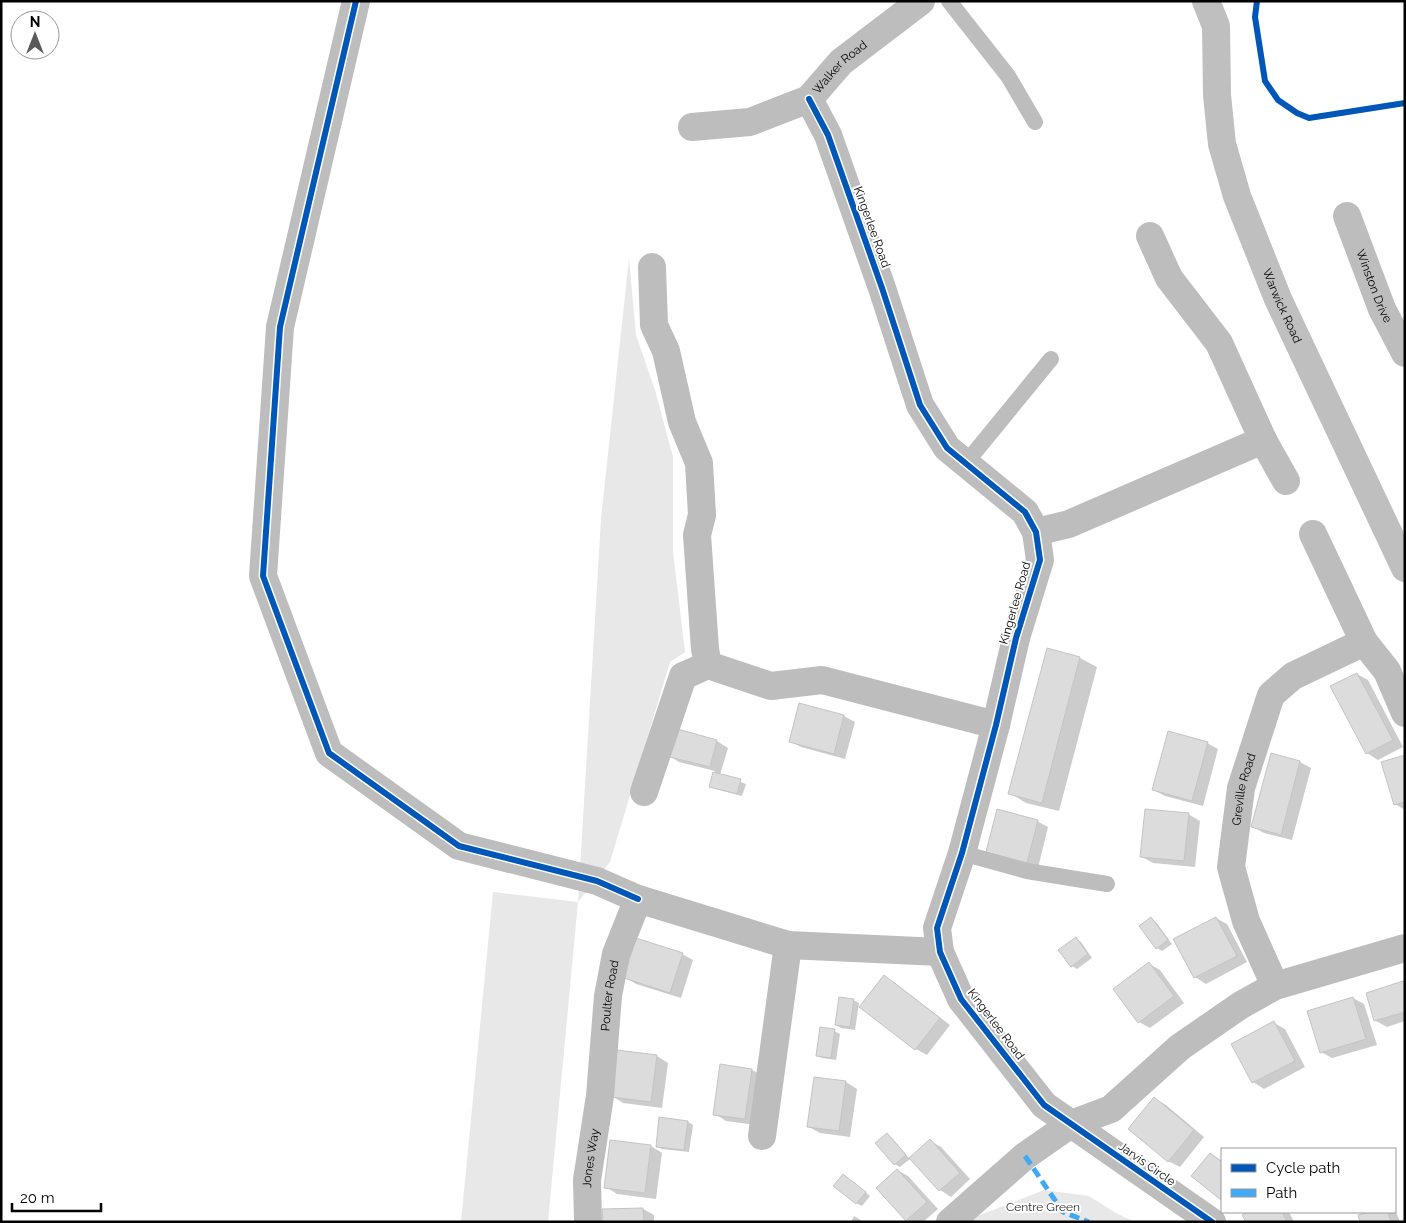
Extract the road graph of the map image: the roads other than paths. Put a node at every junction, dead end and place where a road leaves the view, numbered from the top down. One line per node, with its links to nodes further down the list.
1 (356, 1): 28 (street)
2 (921, 1): 7 (street, Walker Road)
3 (949, 1): 8 (lane)
4 (1206, 1): 6 (main road, Warwick Road)
5 (1227, 1): 6 (main road, Warwick Road)
6 (1216, 26): 20 (main road, Warwick Road)
7 (809, 98): 9 (street, Walker Road); 16 (street, Kingerlee Road)
8 (1036, 122)
9 (692, 127)
10 (1347, 216): 13 (street, Winston Drive)
11 (1150, 236): 15 (street)
12 (652, 266): 22 (street)
13 (1405, 353)
14 (1051, 360): 16 (lane)
15 (1263, 440): 17 (street); 18 (street)
16 (965, 464): 18 (street, Kingerlee Road)
17 (1286, 481)
18 (1036, 532): 24 (street, Kingerlee Road)
19 (1313, 534): 21 (street)
20 (1405, 568)
21 (1364, 642): 23 (street); 32 (street, Greville Road)
22 (708, 665): 24 (street); 25 (street)
23 (1405, 713)
24 (996, 725): 26 (street, Kingerlee Road)
25 (644, 792)
26 (962, 853): 27 (lane); 31 (street, Kingerlee Road)
27 (1107, 884)
28 (638, 899): 29 (street); 33 (street, Poulter Road)
29 (788, 945): 31 (street); 35 (street)
30 (1405, 948): 32 (street)
31 (940, 952): 34 (street, Kingerlee Road)
32 (1275, 986): 34 (street)
33 (600, 1096): 36 (street, Jones Way)
34 (1071, 1124): 37 (street); 38 (street, Jarvis Circle)
35 (762, 1136)
36 (588, 1222)
37 (950, 1222)
38 (1212, 1222)

